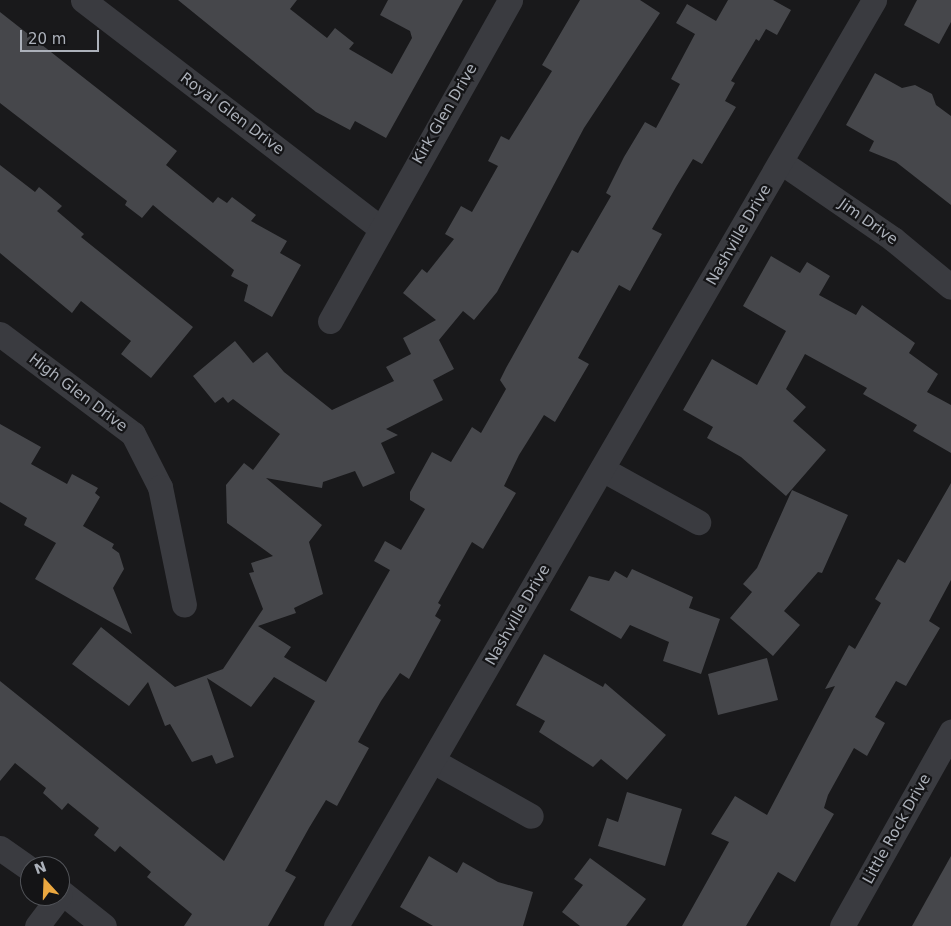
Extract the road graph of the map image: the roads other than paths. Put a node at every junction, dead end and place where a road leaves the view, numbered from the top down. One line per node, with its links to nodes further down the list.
1 (83, 0): 5 (street, Royal Glen Drive)
2 (510, 0): 5 (street, Kirk Glen Drive)
3 (874, 0): 4 (street, Nashville Drive)
4 (781, 162): 6 (street, Jim Drive); 9 (street, Nashville Drive)
5 (380, 228): 7 (street, Kirk Glen Drive)
6 (951, 287)
7 (330, 321)
8 (0, 334): 11 (street, High Glen Drive)
9 (602, 469): 10 (street); 13 (street, Nashville Drive)
10 (698, 522)
11 (184, 605)
12 (951, 732): 22 (street, Little Rock Drive)
13 (433, 761): 14 (street); 21 (street, Nashville Drive)
14 (531, 816)
15 (0, 848): 16 (street)
16 (20, 863)
17 (70, 901): 20 (street)
18 (51, 906): 19 (street)
19 (37, 926)
20 (104, 926)
21 (336, 926)
22 (842, 926)

